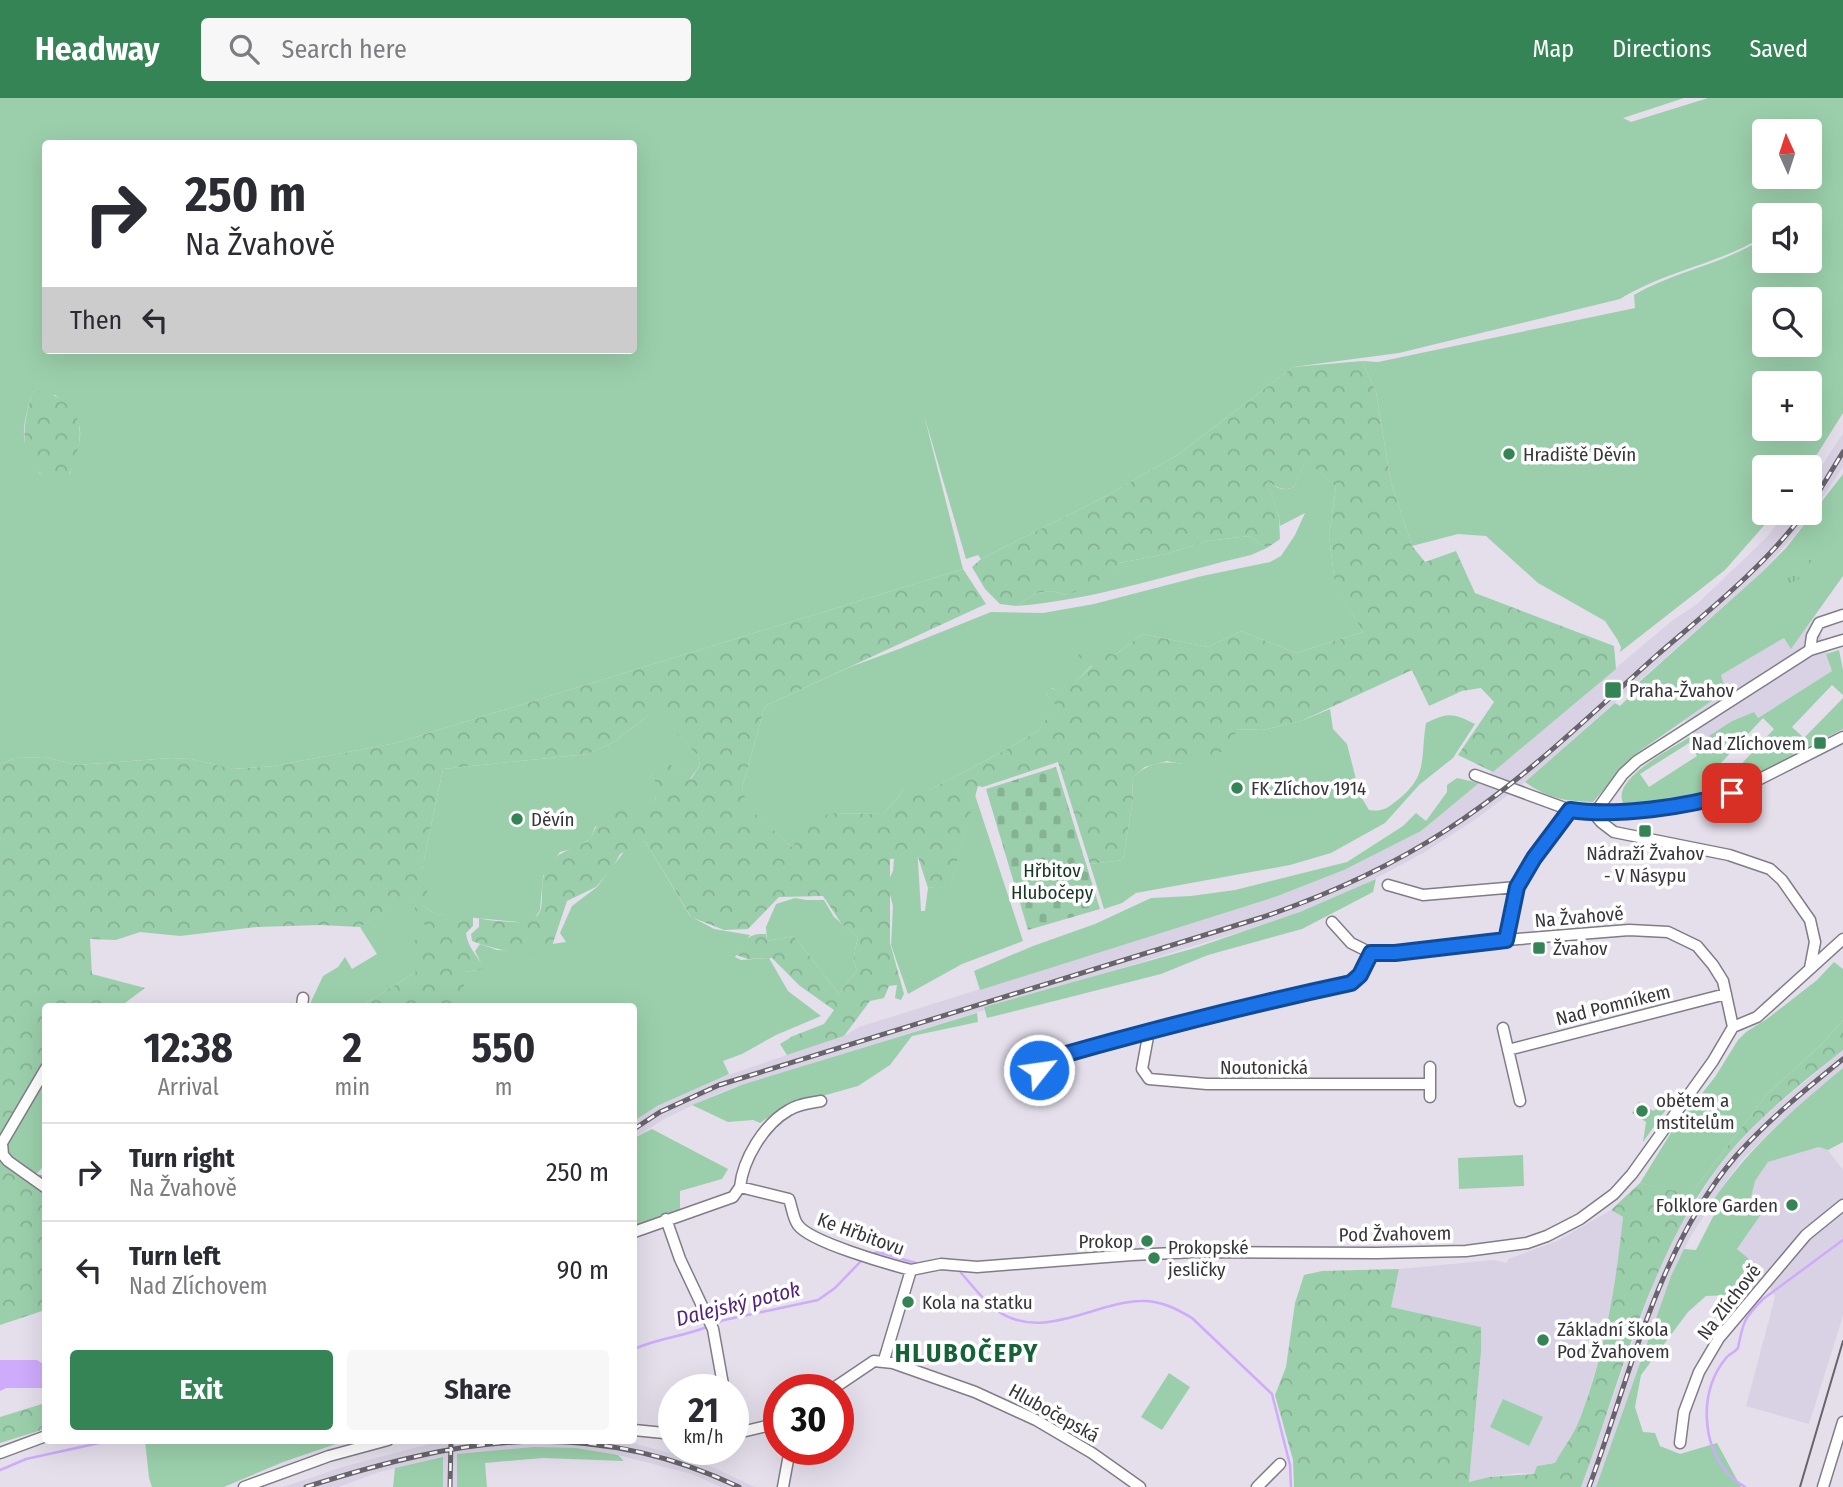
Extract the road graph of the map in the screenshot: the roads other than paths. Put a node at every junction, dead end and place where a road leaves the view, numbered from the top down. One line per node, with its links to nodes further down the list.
1 (1843, 615): 3 (street)
2 (1843, 640): 3 (street)
3 (1810, 650): 7 (street)
4 (1843, 737): 7 (street)
5 (1475, 775): 6 (street)
6 (1570, 810): 7 (street); 9 (street)
7 (1594, 814): 14 (street)
8 (1388, 885): 9 (street)
9 (1517, 887): 12 (street)
10 (1332, 922): 13 (street)
11 (1843, 939): 14 (street)
12 (1506, 940): 13 (street, Na Žvahově); 15 (street, Na Žvahově)
13 (1371, 953): 18 (street)
14 (1809, 971): 16 (street)
15 (1726, 994): 16 (street, Na Žvahově); 19 (street, Nad Pomníkem)
16 (1732, 1027): 32 (street, Pod Žvahovem)
17 (1503, 1028): 19 (street)
18 (1149, 1031): 22 (street, Noutonická); 23 (street)
19 (1508, 1050): 26 (street)
20 (1430, 1067): 22 (street)
21 (42, 1075): 27 (street)
22 (1430, 1084): 24 (street)
23 (1039, 1093)
24 (1430, 1097)
25 (821, 1101): 28 (street)
26 (1520, 1101)
27 (42, 1185)
28 (740, 1187): 30 (street); 32 (street, Ke Hřbitovu)
29 (1843, 1205): 40 (street, Na Zlíchově)
30 (666, 1219): 31 (street); 34 (street)
31 (637, 1231)
32 (911, 1270): 33 (street)
33 (884, 1360): 35 (street); 47 (street, Hlubočepská)
34 (721, 1374)
35 (853, 1374)
36 (1843, 1422): 49 (street)
37 (637, 1430): 38 (street)
38 (658, 1432)
39 (42, 1437): 42 (street)
40 (1680, 1443)
41 (373, 1444): 45 (street)
42 (0, 1453)
43 (1279, 1464): 48 (street)
44 (787, 1465): 46 (street)
45 (244, 1487)
46 (783, 1487)
47 (1140, 1487)
48 (1257, 1487)
49 (1823, 1487)

